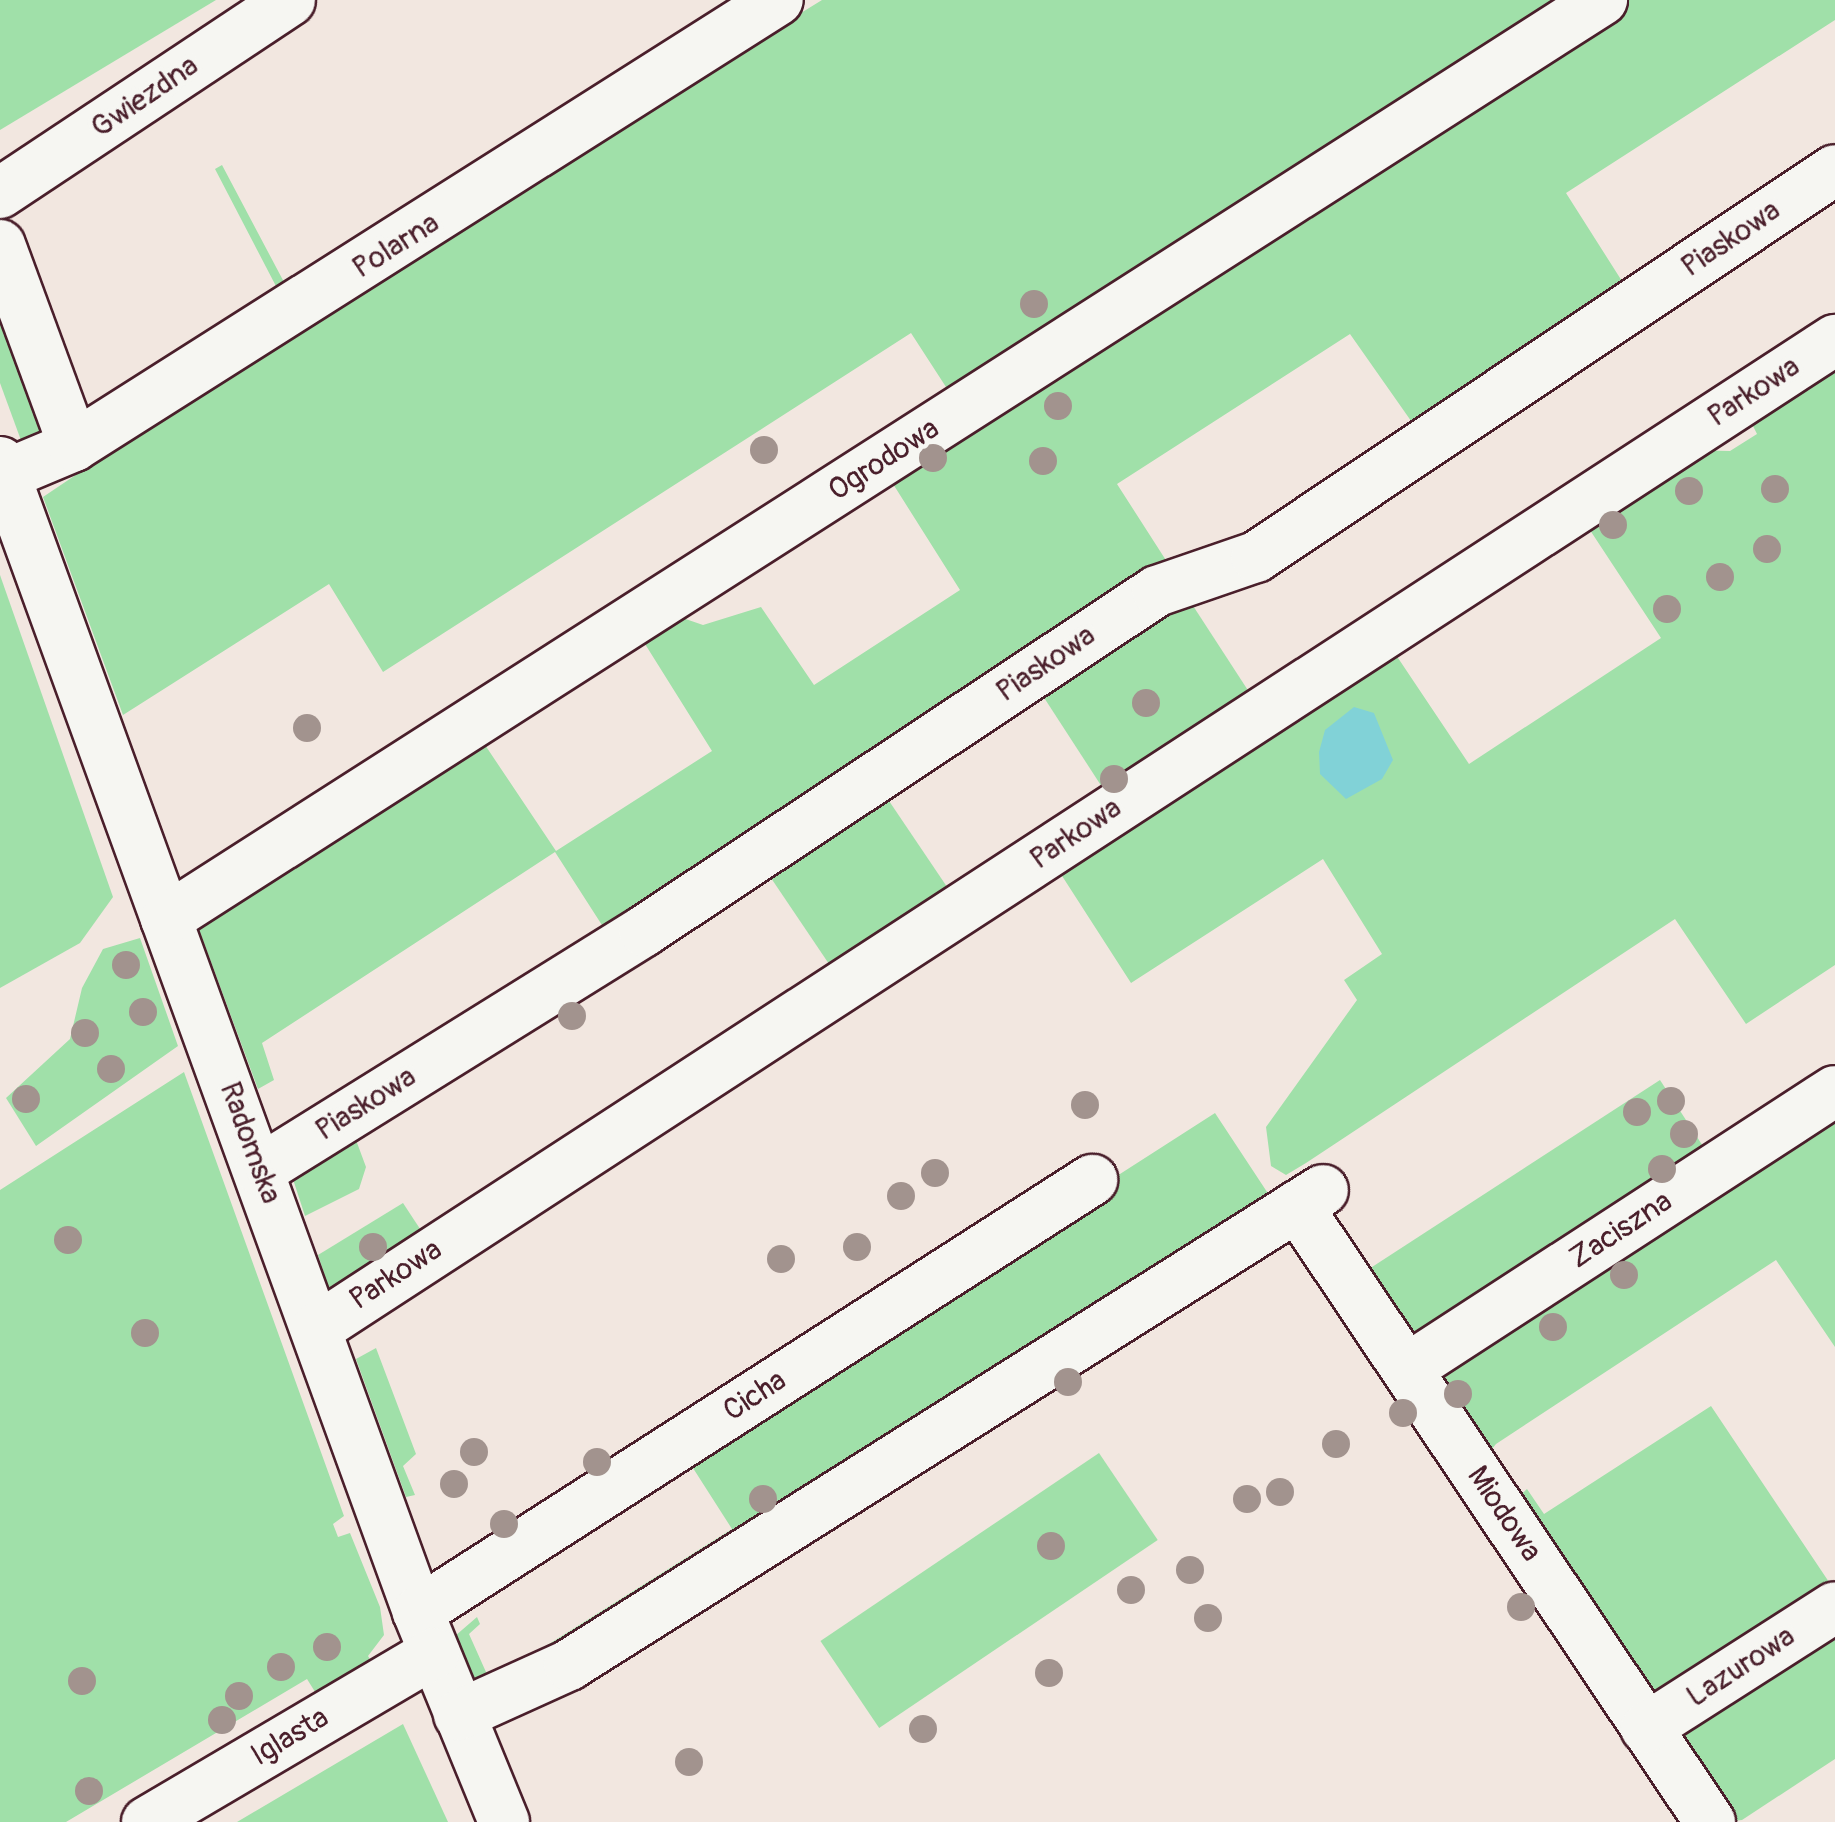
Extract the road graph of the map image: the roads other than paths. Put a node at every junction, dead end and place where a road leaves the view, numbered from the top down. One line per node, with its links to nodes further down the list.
1 (290, 0): 5 (street, Gwiezdna)
2 (778, 0): 8 (street, Polarna)
3 (1602, 0): 10 (street, Ogrodowa)
4 (1835, 170): 12 (street, Piaskowa)
5 (0, 193)
6 (0, 245): 8 (street)
7 (1835, 340): 14 (street, Parkowa)
8 (74, 446): 9 (street, Polarna)
9 (2, 469): 10 (street, Radomska)
10 (166, 919): 12 (street, Radomska)
11 (1835, 1090): 15 (street, Zaciszna)
12 (260, 1170): 14 (street, Radomska)
13 (1092, 1180): 17 (street, Cicha)
14 (316, 1329): 17 (street, Radomska)
15 (1407, 1368): 18 (street, Miodowa); 19 (street, Miodowa)
16 (1835, 1606): 19 (street, Lazurowa)
17 (426, 1632): 18 (street, Radomska); 20 (street, Iglasta)
18 (459, 1715): 21 (street, Radomska)
19 (1646, 1728): 22 (street, Miodowa)
20 (147, 1822)
21 (504, 1822)
22 (1710, 1822)

